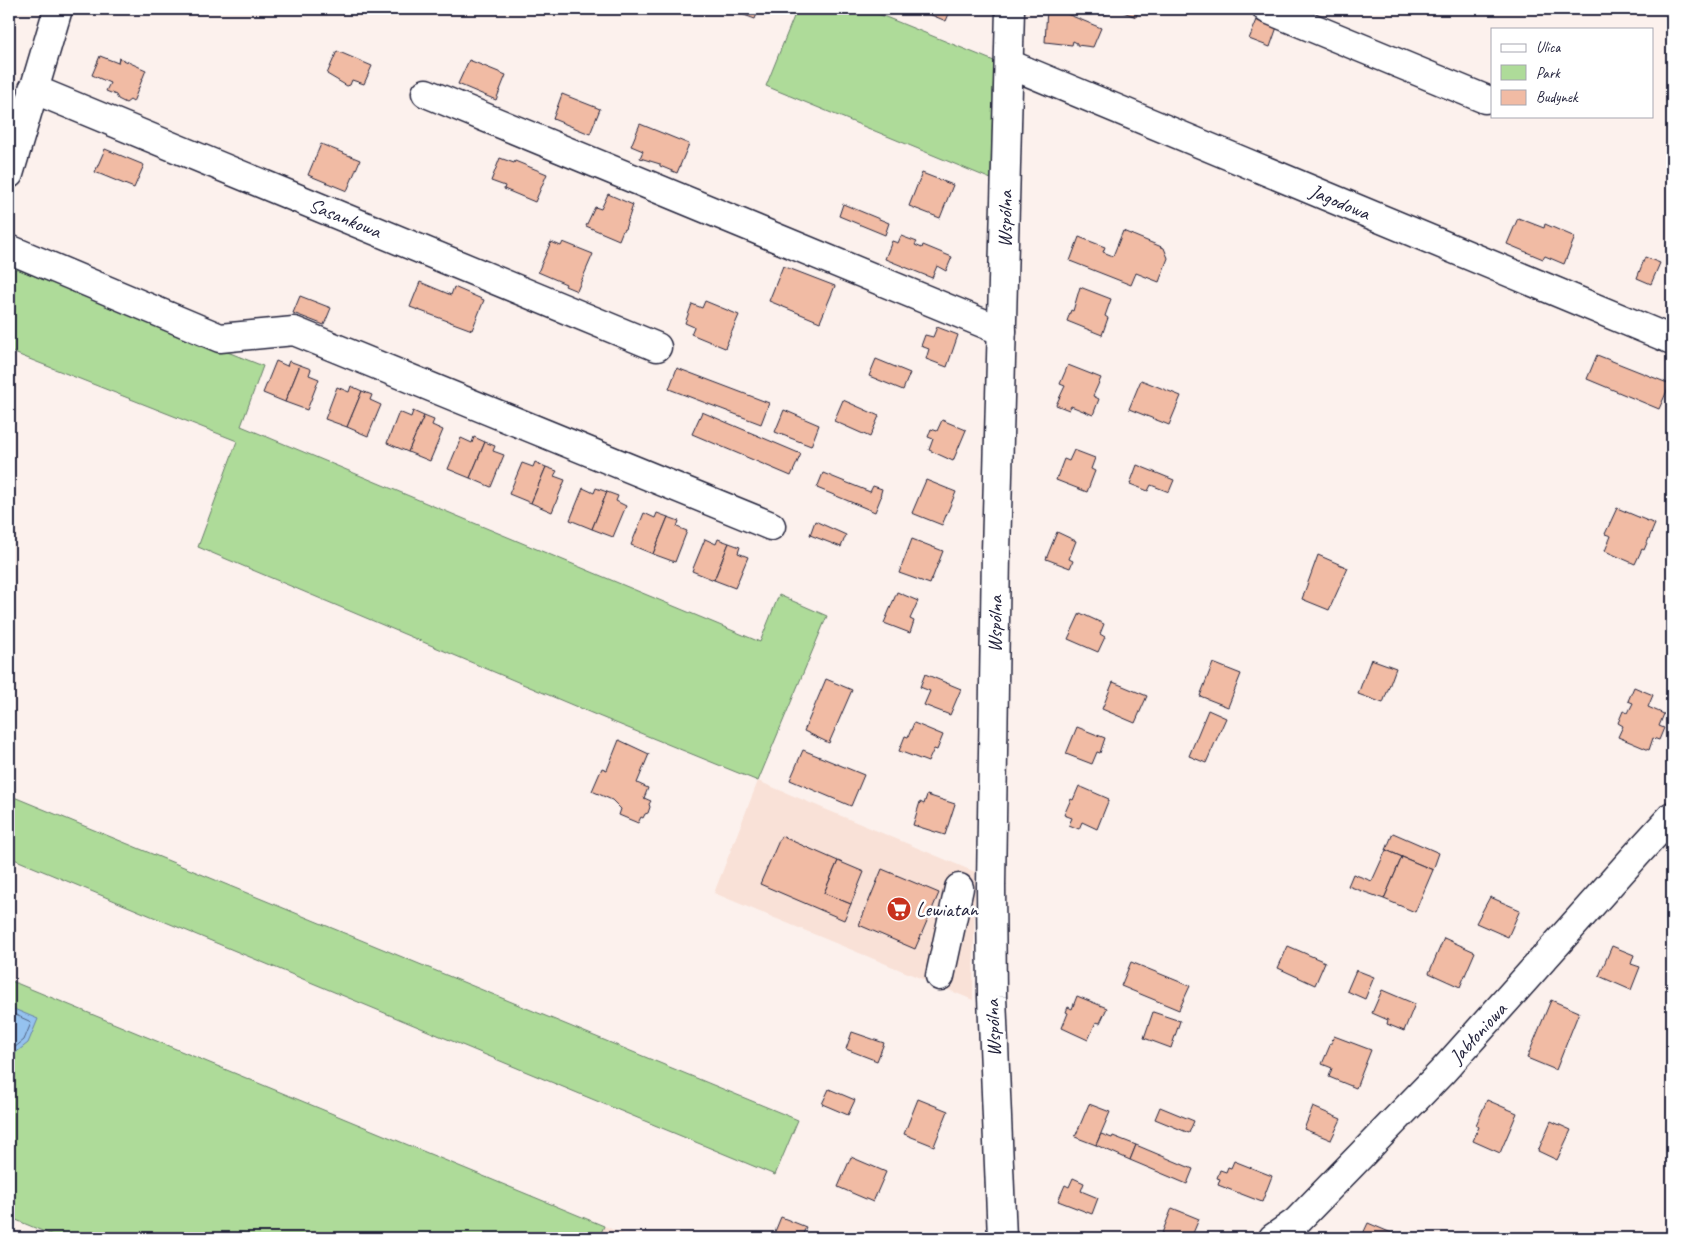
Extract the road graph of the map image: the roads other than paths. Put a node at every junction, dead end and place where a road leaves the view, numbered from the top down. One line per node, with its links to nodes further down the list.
1 (58, 9): 5 (street)
2 (1010, 9): 4 (street, Wspólna)
3 (1267, 9): 7 (street)
4 (1009, 64): 10 (street, Wspólna); 11 (street, Jagodowa)
5 (33, 89): 8 (street); 12 (street, Sasankowa)
6 (426, 93): 10 (street)
7 (1485, 99)
8 (9, 174)
9 (9, 249): 13 (street)
10 (1002, 331): 17 (street, Wspólna)
11 (1672, 340)
12 (657, 347)
13 (771, 526)
14 (1672, 816): 18 (street, Jabłoniowa)
15 (959, 888): 16 (street)
16 (940, 976)
17 (1002, 1238)
18 (1273, 1238)

